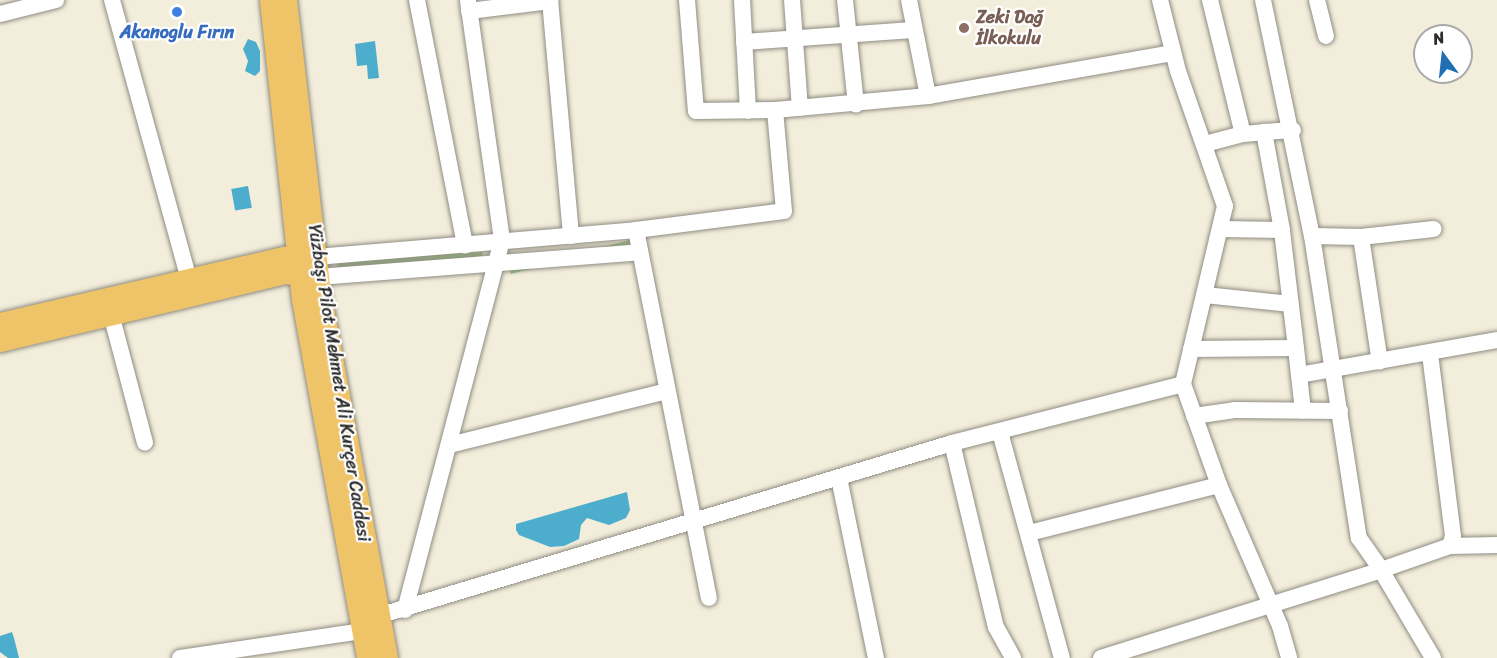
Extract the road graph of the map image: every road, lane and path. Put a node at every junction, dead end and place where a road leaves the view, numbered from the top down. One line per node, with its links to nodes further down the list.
1 (56, 0): 17 (street)
2 (112, 0): 45 (street)
3 (270, 0): 44 (main road, Yüzbaşı Pilot Mehmet Ali Kurçer Caddesi)
4 (286, 0): 44 (main road, Yüzbaşı Pilot Mehmet Ali Kurçer Caddesi)
5 (417, 0): 41 (street)
6 (687, 0): 28 (street)
7 (742, 0): 22 (street)
8 (792, 0): 21 (street)
9 (845, 0): 19 (street)
10 (909, 0): 18 (street)
11 (1160, 0): 23 (street)
12 (1210, 0): 31 (street)
13 (1263, 0): 29 (street)
14 (1317, 0): 20 (street)
15 (550, 1): 16 (street); 37 (street)
16 (469, 5): 40 (street)
17 (0, 14)
18 (913, 30): 19 (street); 24 (street)
19 (847, 36): 21 (street); 25 (street)
20 (1326, 36)
21 (794, 38): 22 (street); 26 (street)
22 (744, 42): 28 (street)
23 (1173, 53): 24 (street); 32 (street)
24 (928, 96): 25 (street)
25 (856, 104): 26 (street)
26 (800, 108): 27 (street)
27 (775, 110): 28 (street); 35 (street)
28 (748, 111)
29 (1293, 130): 30 (street); 38 (street)
30 (1264, 132): 31 (street); 36 (street)
31 (1243, 134): 32 (street)
32 (1205, 144): 33 (street)
33 (1222, 229): 36 (street); 46 (street)
34 (1434, 229): 39 (street)
35 (636, 230): 37 (street); 42 (street)
36 (1282, 231): 47 (street)
37 (571, 236): 40 (street)
38 (1312, 236): 39 (street); 56 (street)
39 (1361, 237): 55 (street)
40 (501, 243): 41 (street); 43 (street)
41 (465, 245): 44 (street)
42 (640, 252): 43 (street); 59 (street)
43 (496, 263): 44 (street); 66 (street)
44 (308, 266): 45 (main road); 48 (main road); 77 (main road, Yüzbaşı Pilot Mehmet Ali Kurçer Caddesi); 78 (main road, Yüzbaşı Pilot Mehmet Ali Kurçer Caddesi)
45 (189, 280): 49 (main road)
46 (1205, 295): 47 (street); 53 (street)
47 (1290, 304): 52 (street)
48 (111, 314): 51 (main road); 64 (street)
49 (0, 322)
50 (1497, 340): 54 (street)
51 (0, 341)
52 (1296, 348): 53 (street); 57 (street)
53 (1191, 349): 58 (street)
54 (1430, 353): 55 (street); 72 (street)
55 (1380, 362): 56 (street)
56 (1332, 369): 57 (street); 61 (street)
57 (1299, 375): 60 (street)
58 (1183, 384): 62 (street); 63 (street)
59 (668, 390): 66 (street); 69 (street)
60 (1303, 411): 61 (street); 62 (street)
61 (1340, 411): 73 (street)
62 (1194, 416): 68 (street)
63 (1000, 432): 65 (street); 70 (street)
64 (145, 442)
65 (952, 443): 67 (street); 83 (street)
66 (449, 445): 76 (street)
67 (839, 478): 69 (street); 82 (street)
68 (1219, 485): 70 (street); 75 (street)
69 (695, 522): 74 (street); 76 (street)
70 (1029, 533): 84 (street)
71 (1497, 545): 72 (street)
72 (1450, 546): 73 (street)
73 (1381, 570): 75 (street); 87 (street)
74 (710, 598)
75 (1269, 604): 85 (street); 86 (street)
76 (405, 610): 77 (street)
77 (378, 616): 81 (main road, Yüzbaşı Pilot Mehmet Ali Kurçer Caddesi)
78 (362, 631): 79 (street); 80 (main road, Yüzbaşı Pilot Mehmet Ali Kurçer Caddesi)
79 (180, 658)
80 (367, 658)
81 (387, 658)
82 (876, 658)
83 (1013, 658)
84 (1062, 658)
85 (1101, 658)
86 (1289, 658)
87 (1433, 658)

